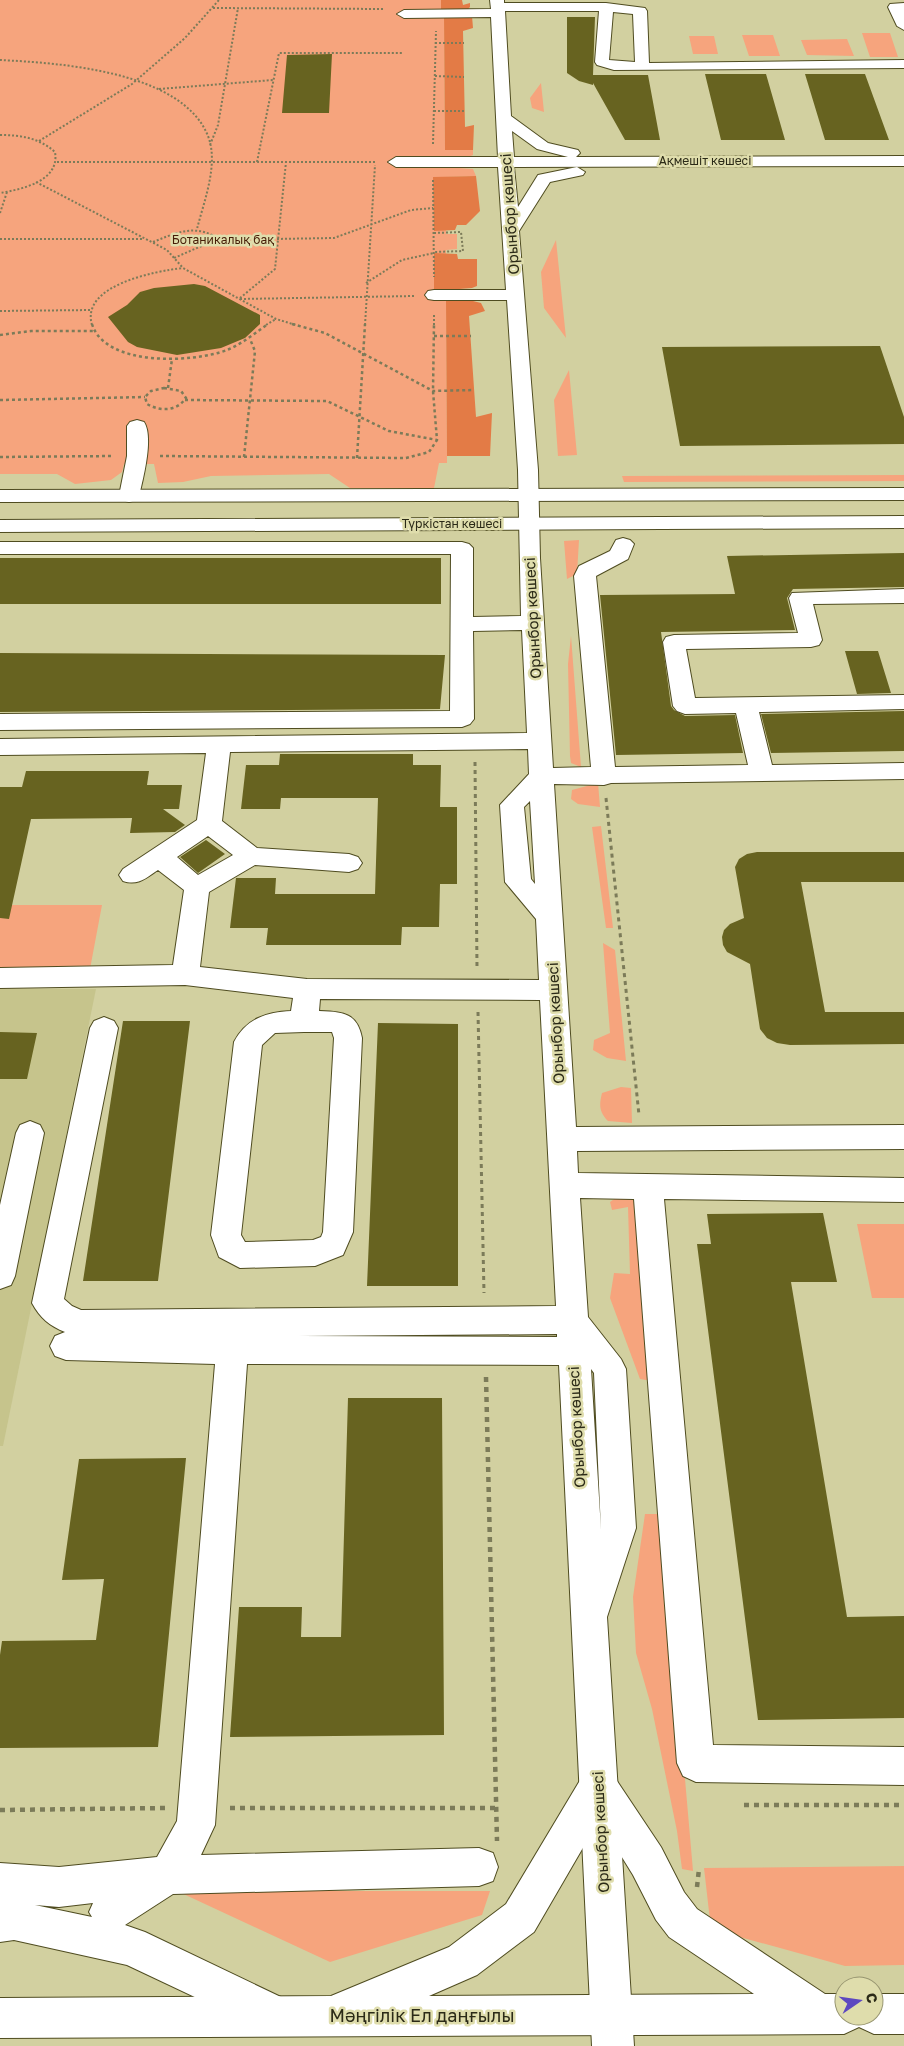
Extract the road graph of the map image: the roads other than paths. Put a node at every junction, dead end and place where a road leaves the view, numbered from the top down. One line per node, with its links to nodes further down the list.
1 (498, 7): 2 (street); 4 (street); 6 (street, Орынбор көшесі)
2 (606, 7): 8 (street); 8 (street)
3 (904, 7): 5 (street)
4 (404, 14)
5 (904, 26)
6 (500, 39): 9 (street, Орынбор көшесі); 9 (street)
7 (904, 64): 8 (street)
8 (642, 67)
9 (504, 112): 10 (street, Орынбор көшесі); 11 (street)
10 (506, 161): 11 (street, Ақмешіт көшесі); 13 (street, Ақмешіт көшесі); 14 (street, Орынбор көшесі)
11 (640, 161): 12 (street, Ақмешіт көшесі); 15 (street)
12 (904, 161)
13 (396, 162)
14 (509, 208): 15 (street, Орынбор көшесі); 16 (street)
15 (511, 231): 16 (street, Орынбор көшесі)
16 (514, 271): 18 (street, Орынбор көшесі)
17 (434, 296): 18 (street)
18 (516, 300): 19 (street); 21 (street, Орынбор көшесі)
19 (536, 324)
20 (541, 390): 21 (street)
21 (524, 412): 24 (street, Орынбор көшесі)
22 (137, 426): 26 (street)
23 (904, 494): 24 (street, Түркістан көшесі)
24 (527, 495): 26 (street, Түркістан көшесі); 28 (street, Орынбор көшесі)
25 (0, 496): 26 (street, Түркістан көшесі)
26 (129, 496)
27 (904, 522): 28 (street, Түркістан көшесі)
28 (528, 524): 30 (street, Түркістан көшесі); 35 (street, Орынбор көшесі)
29 (0, 526): 30 (street, Түркістан көшесі)
30 (117, 526): 33 (street)
31 (623, 544): 46 (street)
32 (0, 548): 33 (street)
33 (111, 548): 36 (street)
34 (904, 596): 38 (street)
35 (533, 623): 36 (street); 40 (street, Орынбор көшесі)
36 (462, 624): 39 (street)
37 (904, 702): 38 (street)
38 (746, 705): 44 (street)
39 (0, 722)
40 (540, 742): 42 (street); 45 (street, Орынбор көшесі)
41 (0, 746): 42 (street)
42 (219, 746): 47 (street)
43 (904, 771): 44 (street)
44 (762, 774): 46 (street)
45 (542, 776): 46 (street); 56 (street, Орынбор көшесі)
46 (604, 784)
47 (209, 824): 48 (street); 49 (street)
48 (250, 856): 50 (street); 52 (street)
49 (160, 857): 51 (street); 52 (street)
50 (349, 863)
51 (132, 875)
52 (197, 887): 53 (street)
53 (185, 975): 54 (street); 55 (street)
54 (0, 978)
55 (307, 989): 56 (street); 57 (street)
56 (554, 990): 61 (street, Орынбор көшесі)
57 (304, 1021): 57 (street)
58 (104, 1028): 66 (street)
59 (30, 1133): 65 (street)
60 (904, 1136): 61 (street)
61 (562, 1139): 62 (street, Орынбор көшесі)
62 (564, 1185): 63 (street); 66 (street, Орынбор көшесі)
63 (648, 1187): 64 (street); 69 (street)
64 (904, 1190)
65 (0, 1276)
66 (572, 1336): 68 (street); 70 (street, Орынбор көшесі)
67 (66, 1346): 68 (street)
68 (232, 1350): 72 (street)
69 (904, 1766)
70 (598, 1786): 78 (street); 81 (street); 84 (street, Орынбор көшесі)
71 (479, 1867): 72 (street)
72 (168, 1875): 74 (street); 75 (street)
73 (0, 1883): 74 (street)
74 (59, 1887): 75 (street)
75 (109, 1912): 77 (street)
76 (0, 1922): 77 (street)
77 (131, 1946): 82 (street)
78 (832, 2014): 84 (street, Мәңгілік Ел даңғылы)
79 (884, 2014): 80 (street)
80 (904, 2014)
81 (331, 2016): 82 (street, Мәңгілік Ел даңғылы); 84 (street, Мәңгілік Ел даңғылы)
82 (279, 2017): 83 (street, Мәңгілік Ел даңғылы)
83 (0, 2018)
84 (612, 2030)

